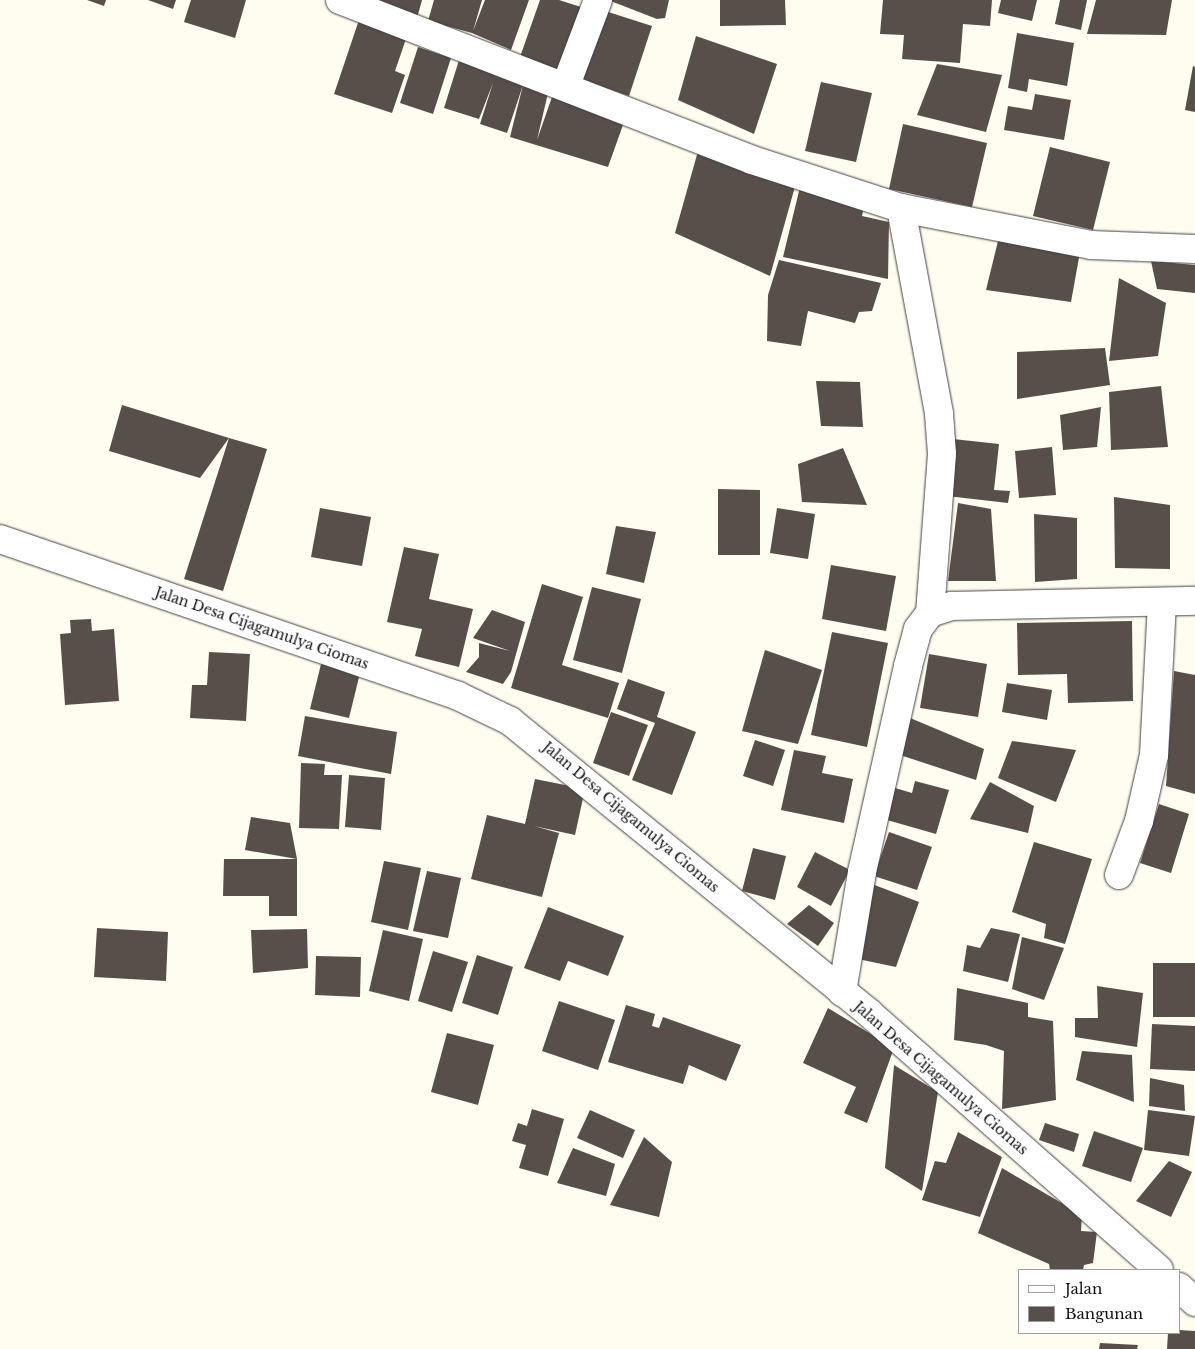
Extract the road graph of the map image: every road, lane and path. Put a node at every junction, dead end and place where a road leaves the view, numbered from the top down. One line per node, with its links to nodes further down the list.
1 (340, 0): 3 (street)
2 (598, 0): 3 (street)
3 (566, 85): 4 (street)
4 (900, 208): 5 (street); 9 (street)
5 (1195, 249)
6 (0, 539): 11 (street, Jalan Desa Cijagamulya Ciomas)
7 (1195, 601): 8 (street)
8 (1162, 602): 9 (street); 10 (street)
9 (930, 613): 11 (street)
10 (1119, 875)
11 (842, 992): 12 (street, Jalan Desa Cijagamulya Ciomas)
12 (1158, 1269)
13 (1180, 1289): 14 (street)
14 (1195, 1302)

